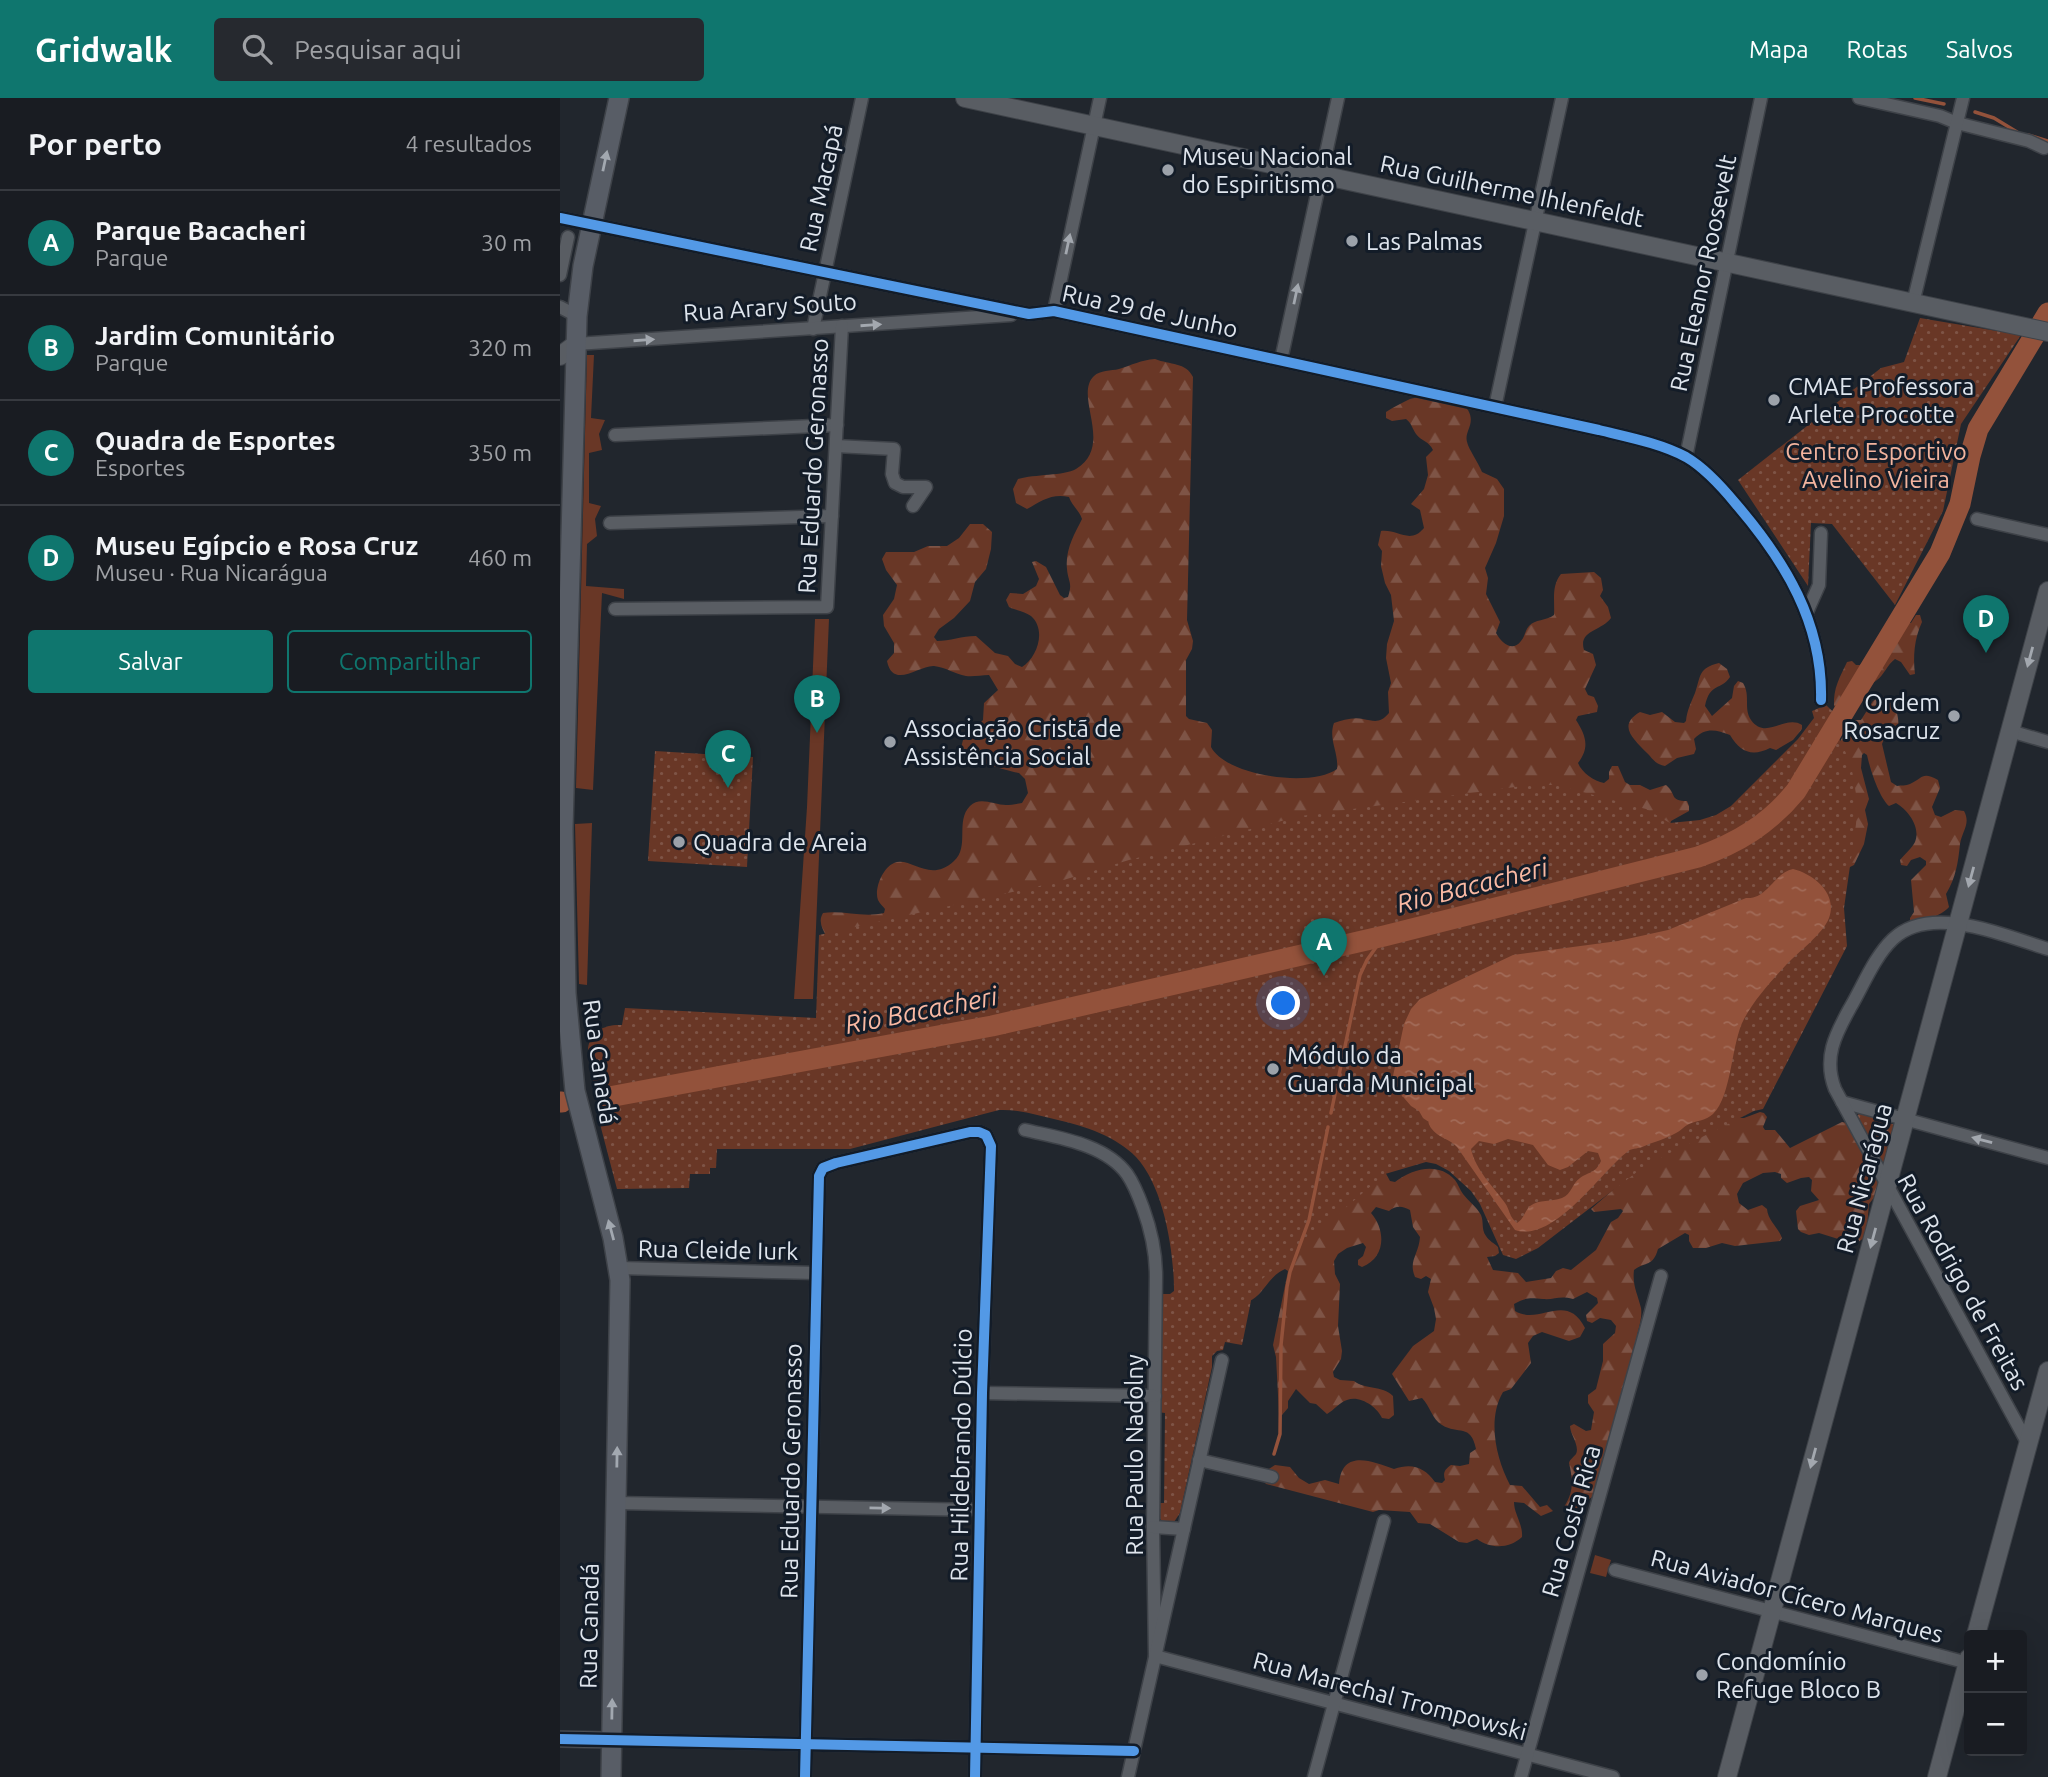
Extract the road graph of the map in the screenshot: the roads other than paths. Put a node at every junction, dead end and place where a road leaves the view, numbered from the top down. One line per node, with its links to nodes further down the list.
1 (619, 98): 16 (main road, Rua Canadá, one-way to 1)
2 (862, 98): 20 (street, Rua Macapá)
3 (965, 98): 11 (main road, Rua Guilherme Ihlenfeldt)
4 (1100, 98): 11 (street)
5 (1338, 98): 13 (street)
6 (1562, 98): 15 (street)
7 (1761, 98): 18 (street, Rua Eleanor Roosevelt)
8 (1859, 98): 10 (street)
9 (1963, 98): 10 (street)
10 (1956, 123): 12 (street); 22 (street)
11 (1094, 126): 13 (main road, Rua Guilherme Ihlenfeldt); 23 (street, one-way to 11)
12 (2044, 148)
13 (1321, 175): 15 (main road, Rua Guilherme Ihlenfeldt); 30 (street, one-way to 13)
14 (560, 218): 16 (street, Rua 29 de Junho)
15 (1535, 222): 18 (main road, Rua Guilherme Ihlenfeldt); 31 (street)
16 (592, 225): 19 (main road, Rua Canadá); 20 (street, Rua 29 de Junho)
17 (568, 237): 21 (street)
18 (1727, 263): 22 (main road, Rua Guilherme Ihlenfeldt); 35 (street, Rua Eleanor Roosevelt)
19 (583, 266): 21 (street); 24 (main road, Rua Canadá)
20 (825, 272): 25 (street, Rua 29 de Junho); 27 (street, Rua Macapá)
21 (560, 276)
22 (1913, 303): 28 (main road, Rua Guilherme Ihlenfeldt)
23 (1054, 311): 25 (street, Rua 29 de Junho); 30 (street, Rua 29 de Junho)
24 (568, 312): 29 (main road, Rua Canadá)
25 (1029, 314): 26 (street, Rua Arary Souto, one-way to 25)
26 (842, 326): 27 (street, Rua Arary Souto); 32 (street, Rua Eduardo Geronasso)
27 (813, 328): 29 (street, Rua Arary Souto, one-way to 27)
28 (2048, 332)
29 (568, 350): 56 (main road, Rua Canadá, one-way to 29)
30 (1282, 360): 31 (street, Rua 29 de Junho)
31 (1495, 407): 35 (street, Rua 29 de Junho)
32 (837, 425): 33 (street); 34 (street, Rua Eduardo Geronasso)
33 (615, 435)
34 (836, 446): 36 (street); 37 (street, Rua Eduardo Geronasso)
35 (1686, 457): 44 (street)
36 (913, 506)
37 (832, 516): 39 (street); 43 (street, Rua Eduardo Geronasso)
38 (1977, 519): 41 (street)
39 (610, 523)
40 (1821, 533): 44 (street)
41 (2048, 536)
42 (2048, 591): 46 (main road, Rua Nicarágua, one-way to 46)
43 (615, 610)
44 (1807, 612): 45 (street)
45 (1821, 701)
46 (2010, 732): 47 (street); 48 (main road, Rua Nicarágua, one-way to 48)
47 (2048, 742)
48 (1958, 923): 49 (street, Rua Rodrigo de Freitas); 50 (street, Rua Rodrigo de Freitas); 51 (main road, Rua Nicarágua)
49 (2048, 948)
50 (1842, 1102): 51 (street); 55 (street, Rua Rodrigo de Freitas)
51 (1905, 1119): 54 (street, one-way to 51); 55 (main road, Rua Nicarágua)
52 (1025, 1130): 62 (street, Rua Paulo Nadolny)
53 (986, 1135): 57 (street, Rua Eduardo Geronasso); 61 (street, Rua Hildebrando Dúlcio)
54 (2048, 1158)
55 (1887, 1187): 64 (street, Rua Rodrigo de Freitas); 74 (main road, Rua Nicarágua, one-way to 74)
56 (619, 1268): 57 (street, Rua Cleide Iurk); 67 (main road, Rua Canadá, one-way to 56)
57 (816, 1273): 68 (street, Rua Eduardo Geronasso)
58 (1661, 1276): 85 (street, Rua Costa Rica)
59 (1222, 1360): 65 (street)
60 (2048, 1371): 63 (main road)
61 (982, 1393): 62 (street); 69 (street, Rua Hildebrando Dúlcio)
62 (1155, 1396): 71 (street, Rua Paulo Nadolny)
63 (2044, 1401): 64 (main road)
64 (2028, 1444): 75 (main road)
65 (1199, 1460): 66 (street); 72 (street)
66 (1272, 1477)
67 (616, 1503): 68 (street); 81 (main road, Rua Canadá, one-way to 67)
68 (811, 1507): 69 (street, one-way to 69); 82 (street, Rua Eduardo Geronasso)
69 (980, 1510): 83 (street, Rua Hildebrando Dúlcio)
70 (1384, 1521): 79 (street)
71 (1153, 1527): 72 (street); 76 (street, Rua Paulo Nadolny)
72 (1184, 1529): 76 (street)
73 (1615, 1570): 74 (street, Rua Aviador Cícero Marques)
74 (1772, 1612): 77 (street, Rua Aviador Cícero Marques); 93 (main road, Rua Nicarágua)
75 (1977, 1630)
76 (1155, 1656): 79 (street, Rua Marechal Trompowski); 84 (street)
77 (1964, 1660)
78 (1964, 1679): 94 (main road)
79 (1334, 1703): 85 (street, Rua Marechal Trompowski); 90 (street)
80 (560, 1739): 81 (street)
81 (611, 1740): 82 (street); 86 (main road, Rua Canadá)
82 (806, 1744): 83 (street); 87 (street, Rua Eduardo Geronasso)
83 (975, 1748): 84 (street); 88 (street, Rua Hildebrando Dúlcio)
84 (1134, 1751): 89 (street)
85 (1527, 1754): 91 (street, Rua Costa Rica); 92 (street, Rua Marechal Trompowski)
86 (611, 1777)
87 (806, 1777)
88 (975, 1777)
89 (1128, 1777)
90 (1314, 1777)
91 (1521, 1777)
92 (1613, 1777)
93 (1727, 1777)
94 (1937, 1777)

